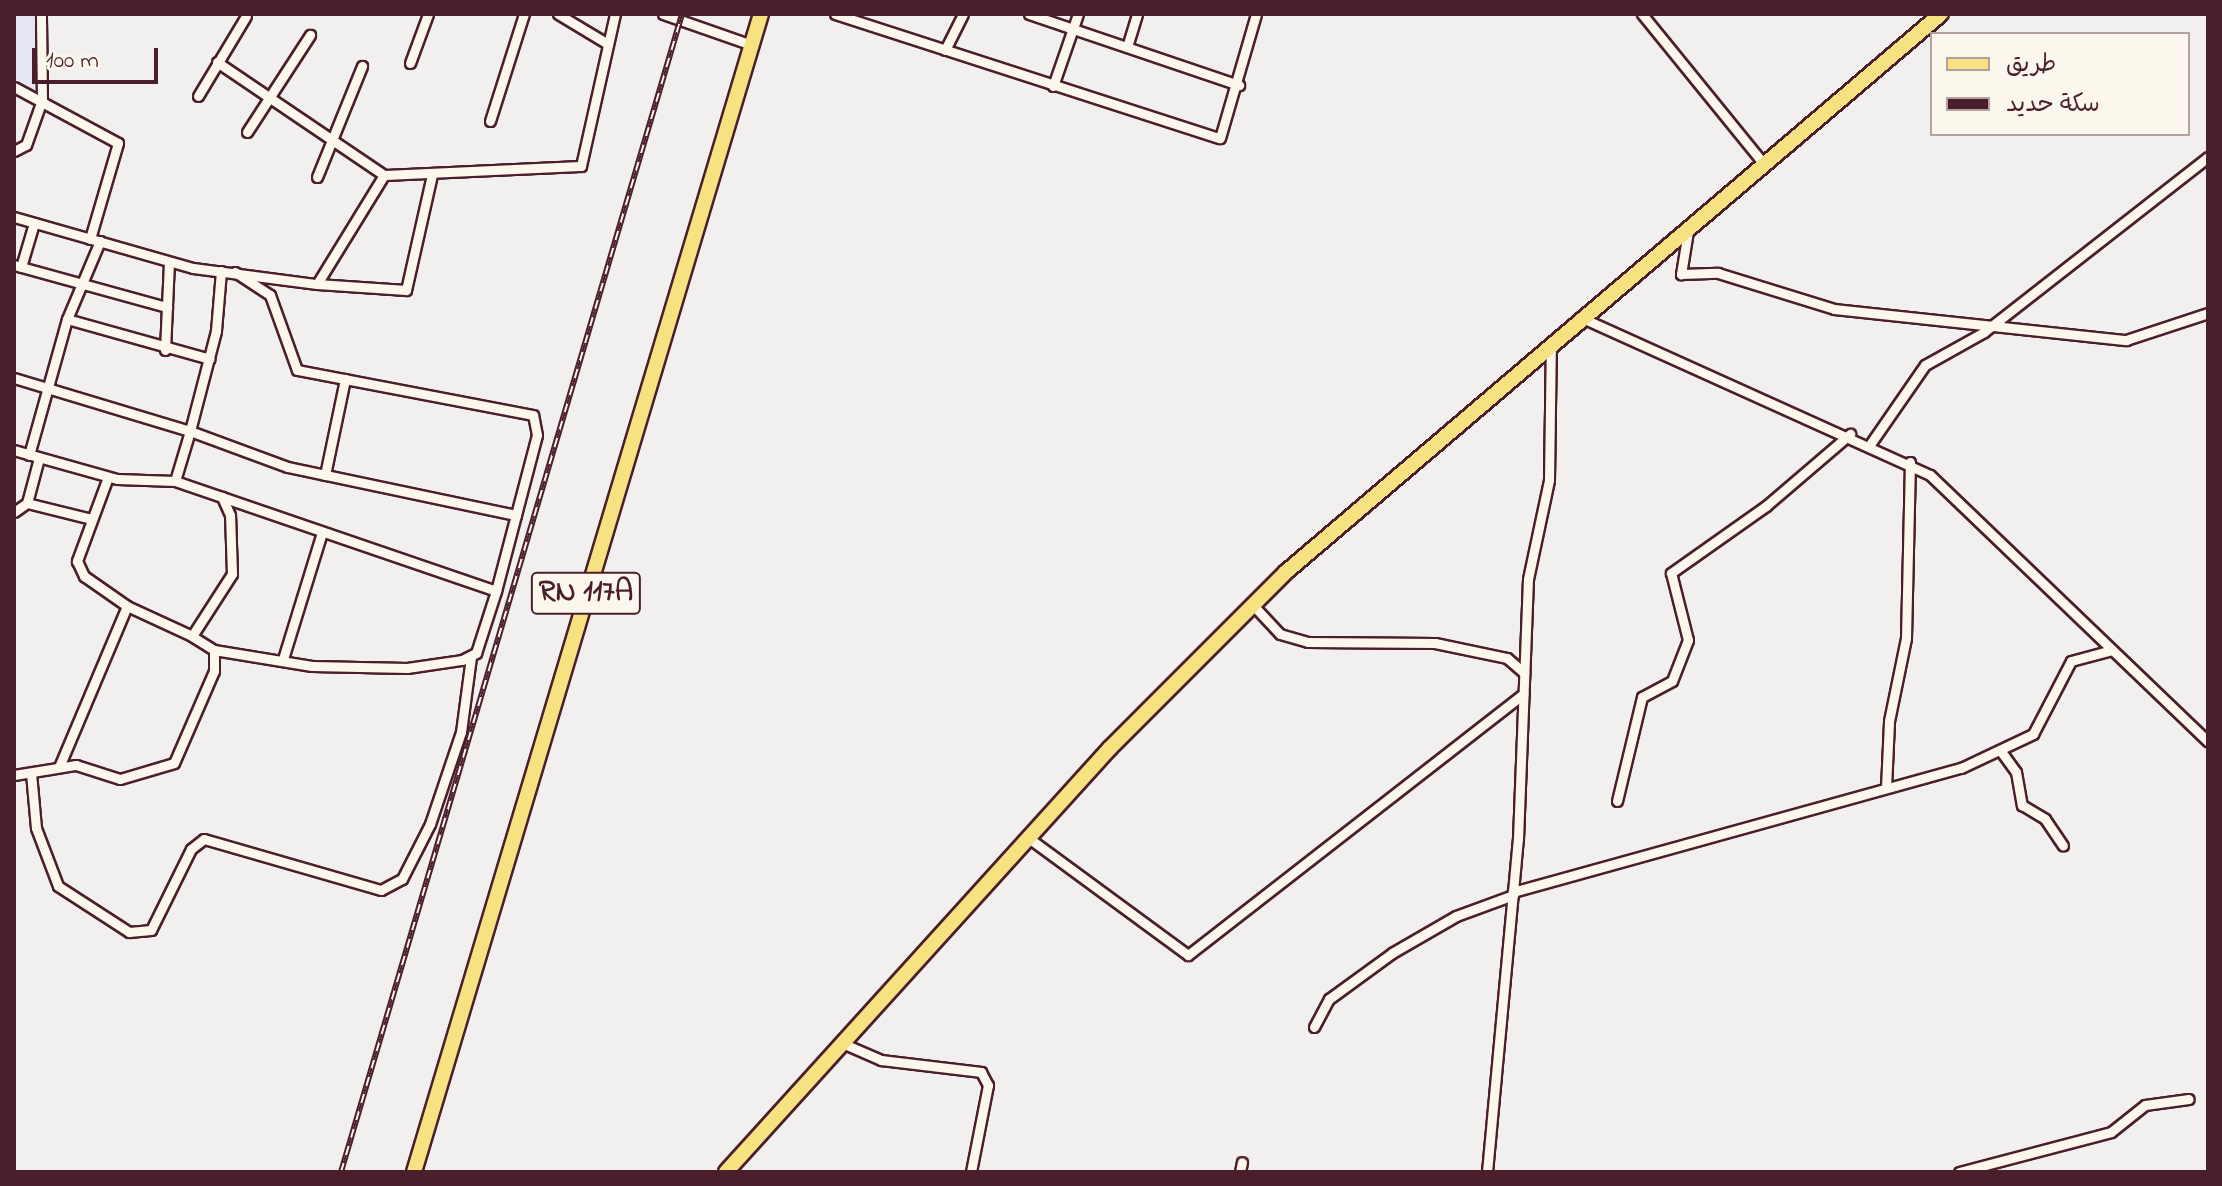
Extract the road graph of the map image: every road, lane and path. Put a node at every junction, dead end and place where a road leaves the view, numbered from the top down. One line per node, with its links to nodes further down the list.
1 (41, 14): 31 (street)
2 (428, 14): 24 (street)
3 (524, 14): 32 (street)
4 (558, 14): 19 (street)
5 (615, 14): 19 (street)
6 (663, 14): 20 (street)
7 (761, 14): 20 (main road, RN 117A)
8 (835, 14): 22 (street)
9 (963, 14): 22 (street)
10 (1029, 14): 17 (street)
11 (1078, 14): 17 (street)
12 (1137, 14): 21 (street)
13 (1256, 14): 26 (street)
14 (1642, 14): 37 (street)
15 (1941, 14): 37 (main road)
16 (246, 16): 23 (street)
17 (1074, 28): 21 (street); 27 (street)
18 (310, 35): 30 (street)
19 (608, 44): 39 (street)
20 (752, 45): 100 (main road, RN 117A)
21 (1127, 47): 26 (street)
22 (945, 50): 27 (street)
23 (217, 62): 29 (street); 30 (street)
24 (410, 63)
25 (362, 66): 34 (street)
26 (1239, 85): 27 (street)
27 (1053, 86)
28 (14, 87): 31 (street)
29 (198, 96)
30 (269, 98): 33 (street); 34 (street)
31 (42, 100): 35 (street); 44 (street)
32 (490, 121)
33 (247, 132)
34 (331, 139): 38 (street); 40 (street)
35 (14, 151)
36 (2208, 157): 55 (street)
37 (1763, 163): 43 (main road)
38 (384, 175): 39 (street); 49 (street)
39 (432, 175): 49 (street)
40 (317, 177)
41 (14, 217): 42 (street)
42 (34, 223): 44 (street); 46 (street)
43 (1689, 224): 53 (main road); 55 (street)
44 (95, 240): 45 (street); 50 (street)
45 (169, 262): 47 (street); 51 (street)
46 (17, 266): 50 (street)
47 (221, 271): 48 (street); 58 (street)
48 (235, 272): 49 (street); 60 (street)
49 (317, 284)
50 (82, 285): 51 (street); 54 (street)
51 (167, 307): 57 (street)
52 (2208, 313): 55 (street)
53 (1580, 317): 56 (main road); 63 (street)
54 (67, 319): 57 (street); 61 (street)
55 (1987, 330): 64 (street)
56 (1551, 343): 78 (main road); 85 (street)
57 (165, 350): 58 (street)
58 (210, 359): 62 (street)
59 (14, 378): 61 (street)
60 (345, 379): 68 (street); 74 (street)
61 (47, 389): 62 (street); 66 (street)
62 (190, 431): 68 (street); 70 (street)
63 (1850, 434): 64 (street); 93 (street)
64 (1871, 443): 67 (street)
65 (14, 450): 66 (street)
66 (34, 456): 69 (street); 72 (street)
67 (1910, 462): 82 (street); 92 (street)
68 (325, 475): 74 (street)
69 (108, 477): 70 (street); 75 (street)
70 (175, 481): 71 (street)
71 (222, 497): 76 (street); 80 (street)
72 (27, 503): 73 (street); 75 (street)
73 (14, 512)
74 (516, 515): 77 (street)
75 (91, 519): 79 (street)
76 (322, 532): 77 (street); 84 (street)
77 (496, 591): 83 (street)
78 (1252, 604): 85 (street); 94 (main road)
79 (127, 606): 80 (street); 89 (street)
80 (192, 636): 81 (street)
81 (214, 650): 84 (street); 89 (street)
82 (2112, 650): 87 (street); 88 (street)
83 (471, 657): 84 (street); 90 (street)
84 (283, 659)
85 (1524, 673): 86 (street)
86 (1523, 694): 94 (street); 96 (street)
87 (2208, 742)
88 (2000, 750): 92 (street); 95 (street)
89 (59, 767): 90 (street)
90 (31, 773): 91 (street)
91 (14, 775)
92 (1886, 788): 96 (street)
93 (1617, 801)
94 (1030, 839): 98 (main road)
95 (2063, 846)
96 (1513, 893): 97 (street); 103 (street)
97 (1314, 1027)
98 (842, 1043): 101 (main road); 102 (street)
99 (2189, 1099): 104 (street)
100 (414, 1172)
101 (726, 1172)
102 (971, 1172)
103 (1487, 1172)
104 (1959, 1172)

